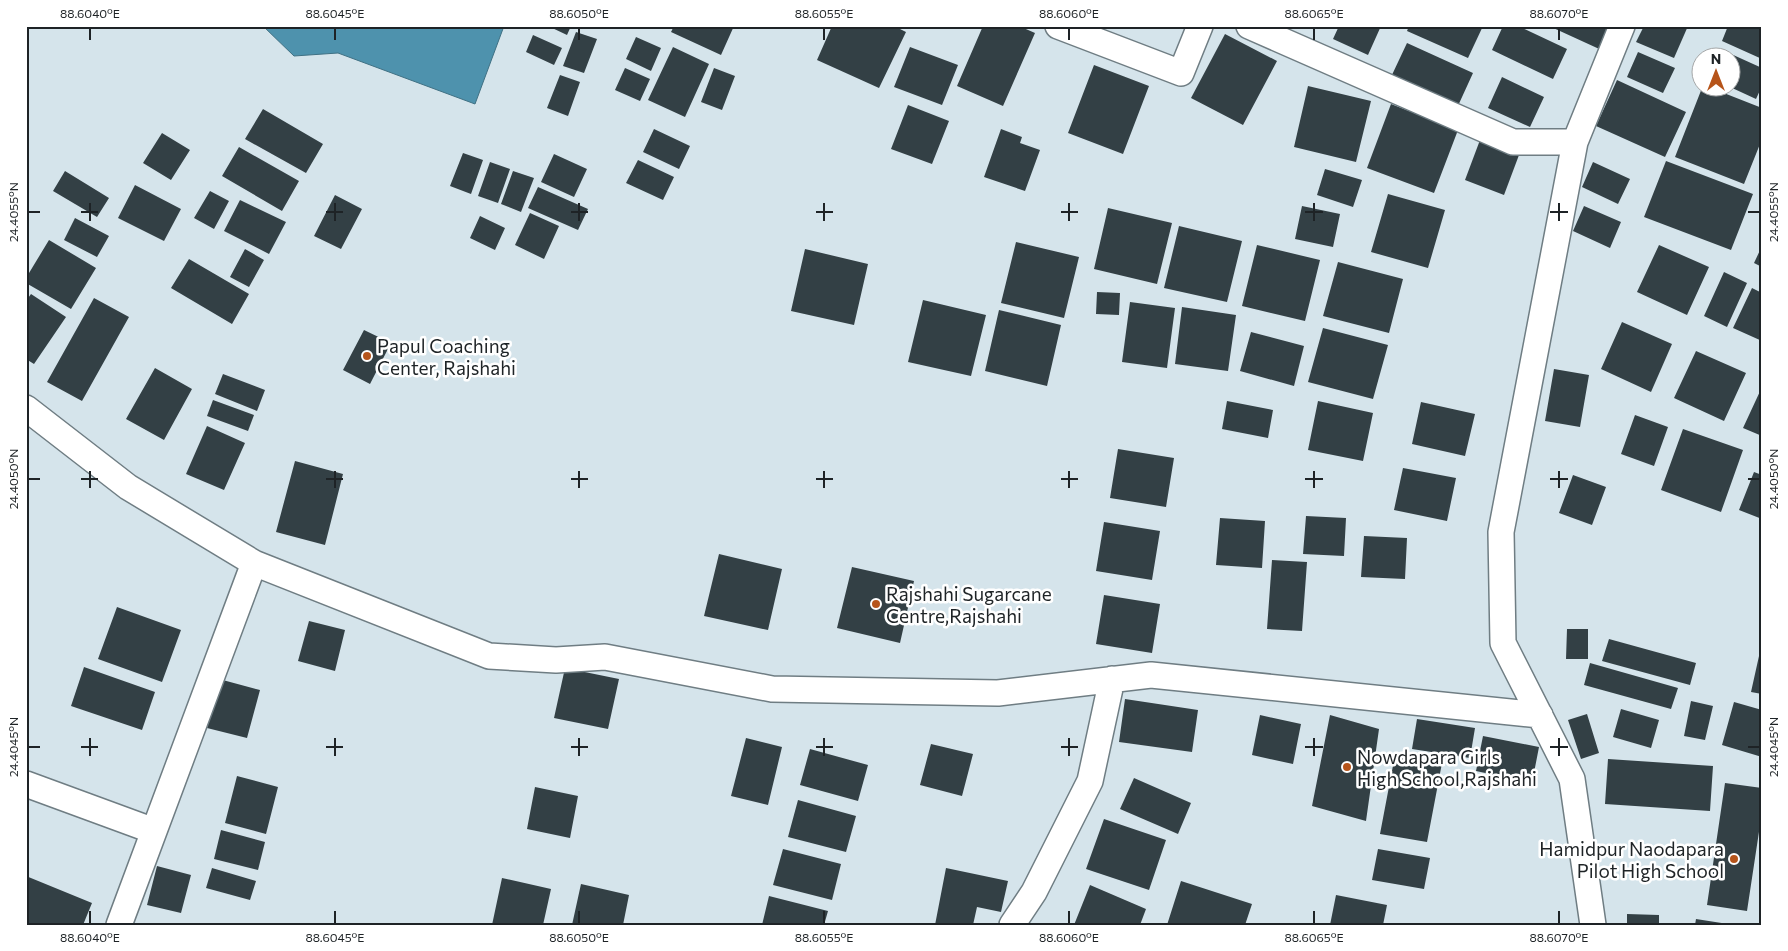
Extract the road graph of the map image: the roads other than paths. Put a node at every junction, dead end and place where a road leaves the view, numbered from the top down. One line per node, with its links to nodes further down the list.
1 (1058, 26): 2 (street)
2 (1200, 26)
3 (1249, 26): 5 (street)
4 (1622, 26): 5 (street)
5 (1575, 142): 9 (street)
6 (26, 408): 7 (street)
7 (254, 563): 8 (street); 11 (street)
8 (1112, 680): 9 (street); 13 (street)
9 (1540, 715): 14 (street)
10 (26, 784): 11 (street)
11 (154, 831): 12 (street)
12 (119, 925)
13 (1012, 925)
14 (1593, 925)

